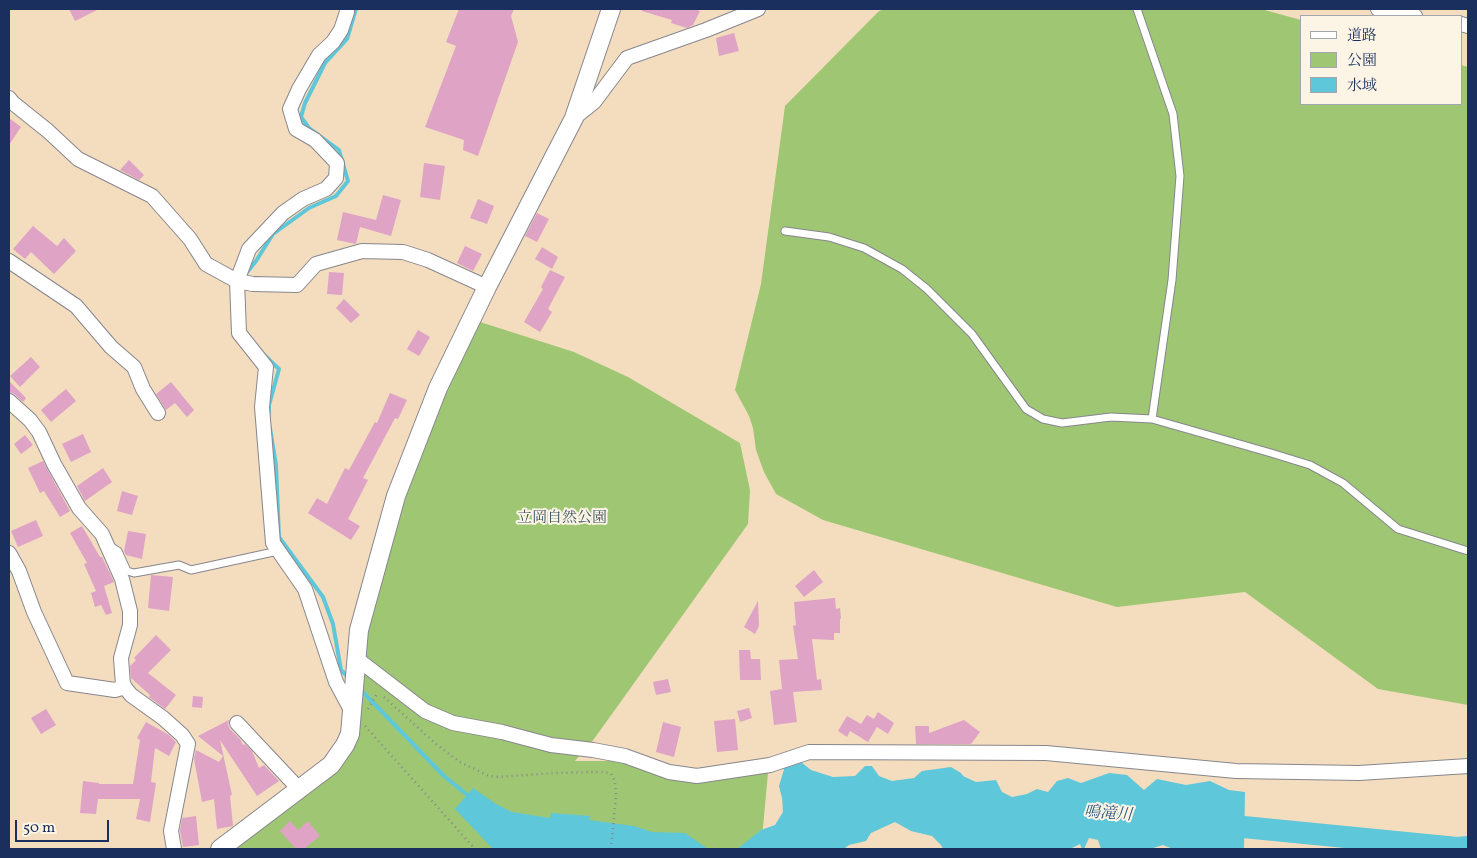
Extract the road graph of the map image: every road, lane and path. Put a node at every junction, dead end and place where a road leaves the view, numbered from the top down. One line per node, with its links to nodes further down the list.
1 (347, 9): 11 (street)
2 (611, 9): 8 (street)
3 (758, 9): 8 (street)
4 (1137, 9): 15 (lane)
5 (1378, 9): 6 (street)
6 (1410, 15)
7 (9, 98): 11 (street)
8 (574, 118): 12 (street)
9 (785, 231): 15 (lane)
10 (9, 261): 14 (street)
11 (237, 281): 12 (street); 17 (street)
12 (487, 287): 20 (street)
13 (9, 401): 16 (street)
14 (158, 413)
15 (1152, 419): 18 (lane)
16 (107, 544): 17 (lane); 21 (street)
17 (278, 551): 24 (street)
18 (1468, 551)
19 (9, 554): 21 (street)
20 (355, 665): 24 (street); 26 (street)
21 (124, 687): 28 (street)
22 (372, 687): 23 (path)
23 (378, 692): 24 (path); 31 (path)
24 (358, 711): 27 (street); 30 (path)
25 (237, 723): 27 (street)
26 (1468, 766)
27 (300, 789): 29 (street)
28 (174, 849)
29 (220, 849)
30 (474, 849)
31 (611, 849)

